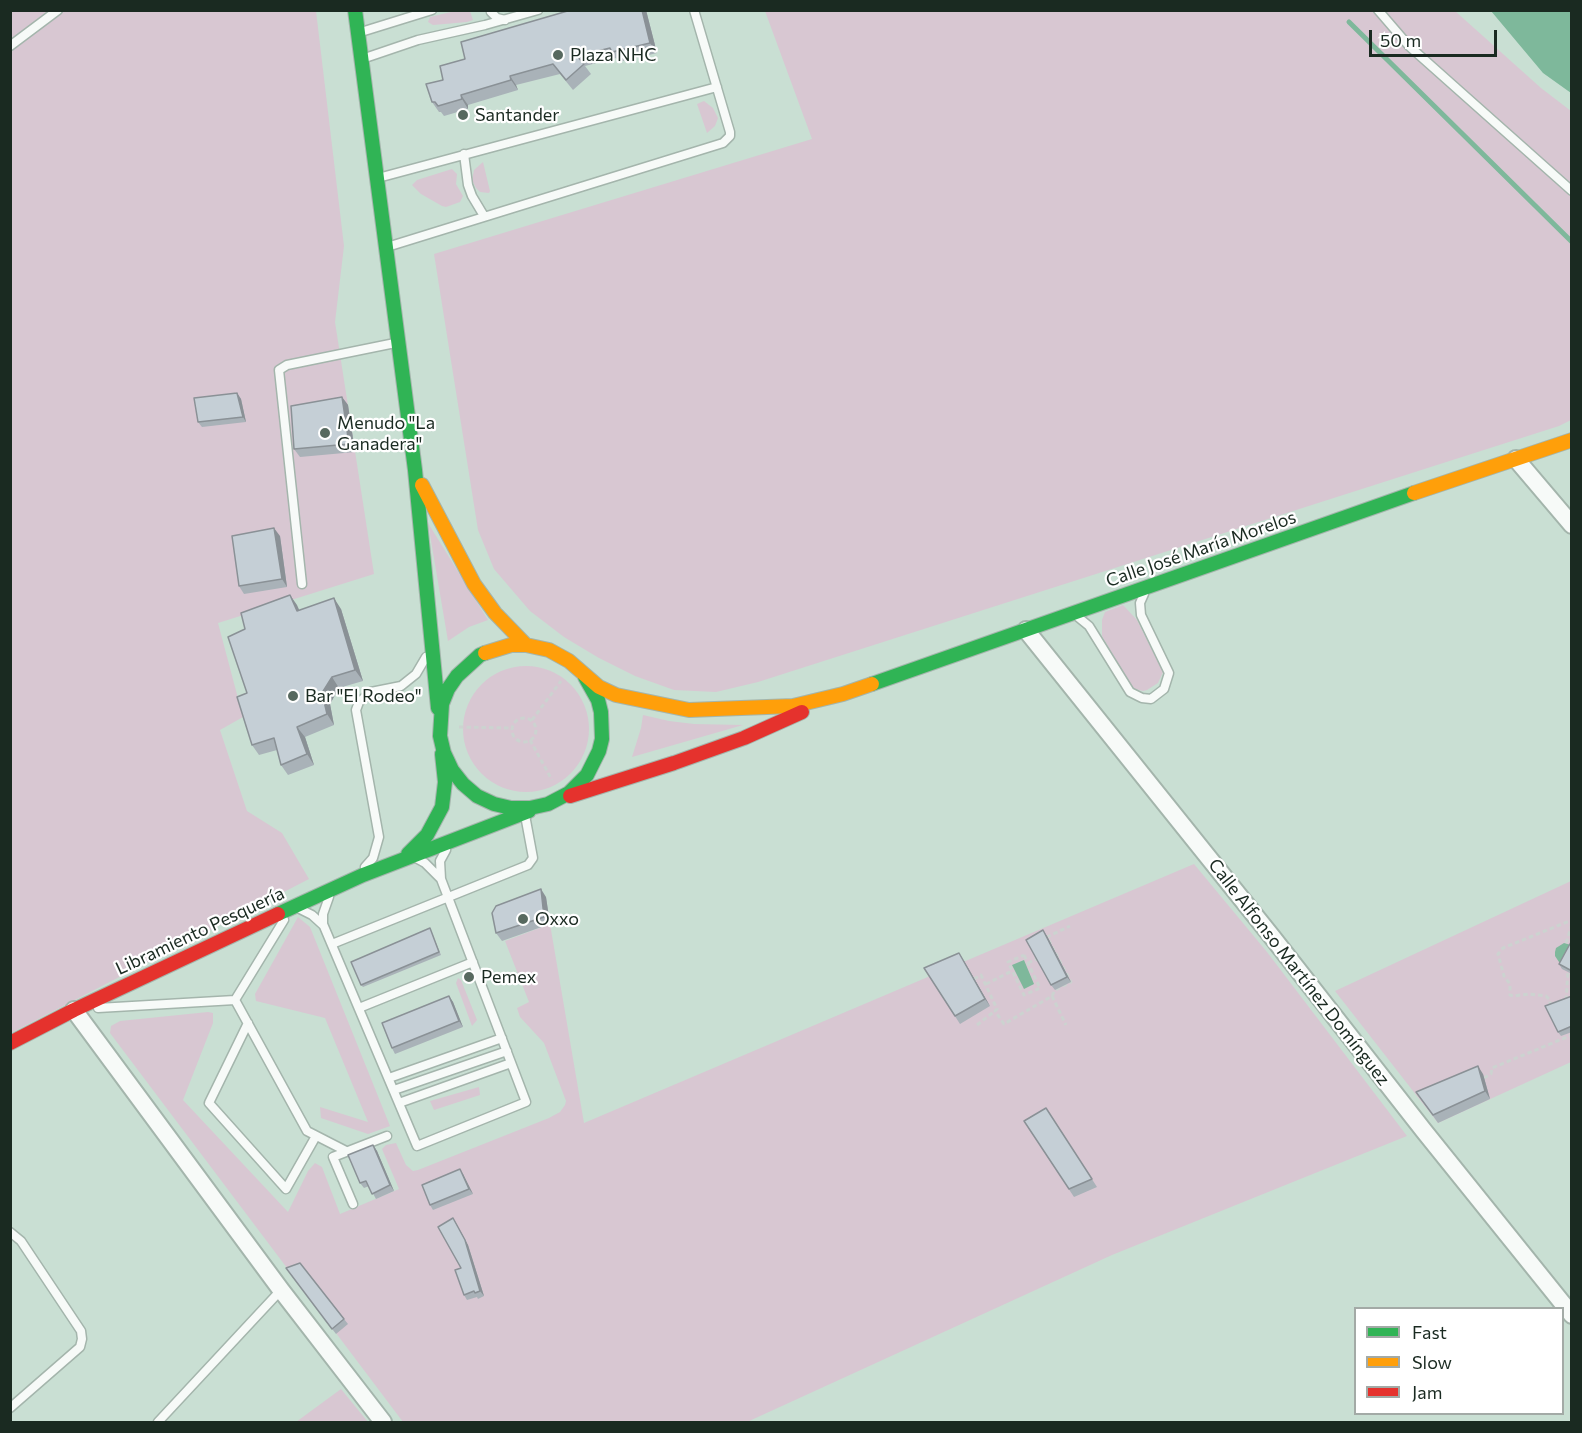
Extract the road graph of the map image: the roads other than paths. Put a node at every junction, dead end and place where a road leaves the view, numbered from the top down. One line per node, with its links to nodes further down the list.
1 (58, 10): 11 (lane)
2 (356, 10): 10 (main road)
3 (432, 10): 10 (lane)
4 (538, 10): 8 (lane)
5 (694, 10): 13 (lane)
6 (1378, 10): 16 (lane)
7 (490, 11): 8 (lane); 9 (lane)
8 (505, 20): 9 (lane)
9 (485, 25): 12 (lane)
10 (358, 33): 12 (main road)
11 (10, 46)
12 (362, 59): 15 (main road)
13 (717, 87): 14 (lane); 17 (lane)
14 (464, 154): 15 (lane); 17 (lane)
15 (377, 178): 18 (main road)
16 (1572, 191)
17 (484, 216): 18 (lane)
18 (386, 247): 19 (main road)
19 (399, 342): 22 (main road); 24 (lane)
20 (1572, 440): 21 (main road, Calle José María Morelos)
21 (1516, 459): 23 (street); 25 (main road, Calle José María Morelos)
22 (415, 470): 28 (main road); 29 (main road)
23 (1572, 525)
24 (302, 584)
25 (1149, 587): 26 (main road, Calle José María Morelos); 26 (lane)
26 (1068, 615): 27 (main road, Calle José María Morelos)
27 (1026, 630): 31 (main road, Calle José María Morelos); 62 (street, Calle Alfonso Martínez Domínguez)
28 (432, 641): 32 (main road); 39 (lane)
29 (526, 645): 30 (main road); 32 (main road)
30 (585, 677): 31 (main road); 33 (main road)
31 (843, 694): 33 (main road)
32 (439, 727): 33 (main road); 37 (main road)
33 (556, 800): 34 (main road, Libramiento Pesquería)
34 (525, 812): 35 (main road, Libramiento Pesquería); 40 (lane)
35 (458, 838): 36 (main road, Libramiento Pesquería); 38 (lane)
36 (407, 857): 37 (main road, Libramiento Pesquería); 38 (lane)
37 (393, 863): 39 (main road, Libramiento Pesquería)
38 (441, 879): 40 (lane)
39 (339, 886): 41 (main road, Libramiento Pesquería); 42 (lane)
40 (448, 896): 43 (lane); 44 (lane)
41 (291, 909): 42 (lane); 45 (lane); 47 (main road, Libramiento Pesquería)
42 (325, 928): 43 (lane)
43 (332, 944): 46 (lane)
44 (474, 962): 46 (lane); 49 (lane)
45 (235, 1000): 47 (lane); 48 (lane)
46 (359, 1008): 53 (lane)
47 (74, 1010): 50 (main road, Libramiento Pesquería); 61 (street)
48 (248, 1023): 56 (lane); 56 (lane)
49 (502, 1038): 51 (lane); 53 (lane)
50 (10, 1043)
51 (507, 1051): 52 (lane); 54 (lane)
52 (511, 1063): 55 (lane); 55 (lane)
53 (388, 1078): 54 (lane)
54 (394, 1090): 55 (lane)
55 (399, 1103)
56 (316, 1136): 58 (lane)
57 (387, 1136): 58 (lane)
58 (346, 1151): 59 (lane)
59 (353, 1204)
60 (10, 1232): 63 (lane)
61 (281, 1290): 64 (lane); 65 (street)
62 (1572, 1315)
63 (10, 1408)
64 (158, 1422)
65 (383, 1422)

